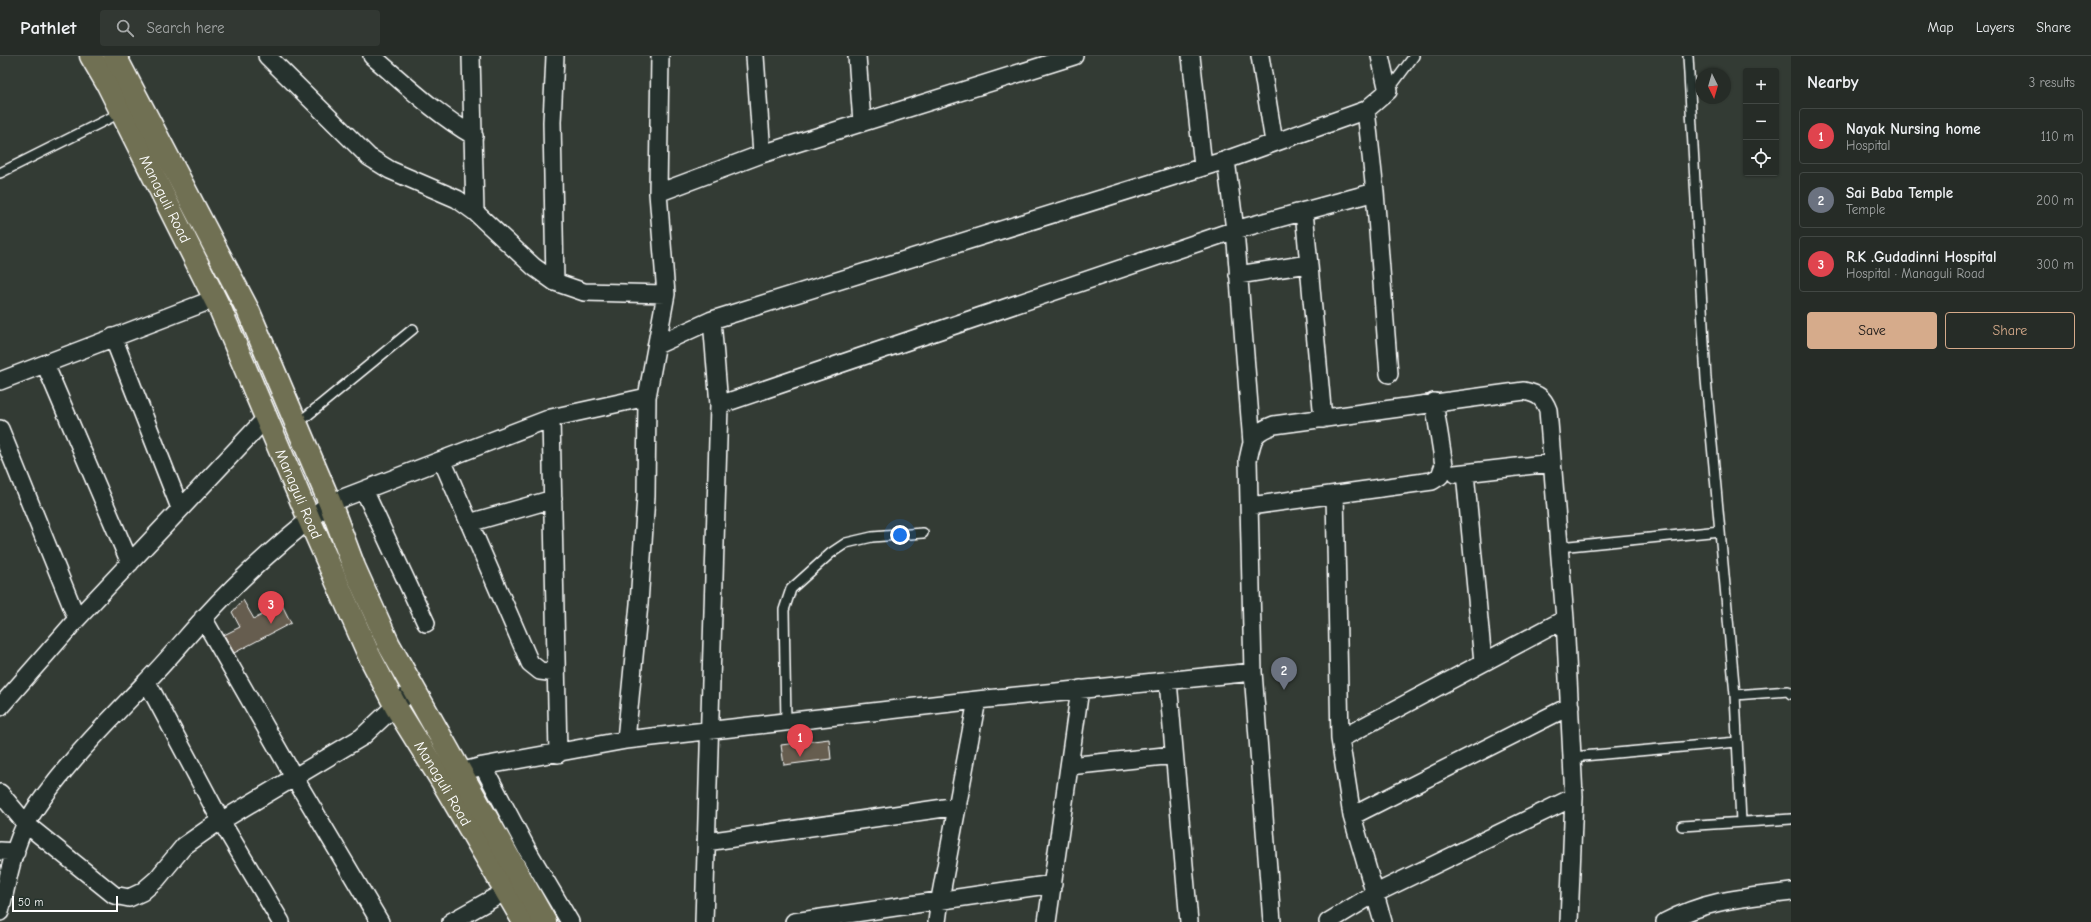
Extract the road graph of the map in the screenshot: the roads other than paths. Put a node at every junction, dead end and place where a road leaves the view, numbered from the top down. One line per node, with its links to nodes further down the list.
1 (91, 56): 18 (main road, Managuli Road)
2 (115, 56): 49 (main road, Managuli Road)
3 (268, 56): 28 (street)
4 (372, 56): 20 (street)
5 (471, 56): 20 (street)
6 (555, 56): 33 (street)
7 (660, 56): 27 (street)
8 (755, 56): 22 (street)
9 (857, 56): 19 (street)
10 (1074, 56): 19 (street)
11 (1191, 56): 24 (street)
12 (1260, 56): 21 (street)
13 (1380, 56): 16 (street)
14 (1414, 56): 16 (lane)
15 (1688, 56): 64 (lane)
16 (1388, 91): 17 (street)
17 (1366, 110): 21 (street); 26 (street)
18 (122, 112): 25 (lane); 35 (main road, Managuli Road)
19 (862, 122): 22 (street)
20 (474, 136): 28 (street)
21 (1274, 142): 23 (street)
22 (762, 154): 27 (street)
23 (1226, 160): 24 (street); 30 (street)
24 (1203, 166): 36 (street)
25 (0, 173)
26 (1375, 192): 29 (street); 41 (street)
27 (658, 193): 34 (street)
28 (475, 212): 33 (street)
29 (1304, 212): 30 (street); 31 (street)
30 (1235, 230): 32 (street); 45 (street)
31 (1308, 264): 32 (street); 48 (street)
32 (1238, 275): 51 (street)
33 (555, 282): 34 (street)
34 (666, 294): 39 (street)
35 (214, 299): 38 (street); 46 (main road, Managuli Road)
36 (712, 320): 39 (street); 45 (street)
37 (413, 329): 49 (lane)
38 (113, 337): 40 (street); 61 (street)
39 (657, 345): 43 (street)
40 (45, 364): 42 (street); 67 (street)
41 (1389, 374)
42 (0, 381)
43 (647, 396): 47 (street); 88 (street)
44 (1434, 402): 48 (street); 53 (street); 55 (street)
45 (719, 405): 86 (street)
46 (266, 418): 61 (street); 62 (main road, Managuli Road)
47 (551, 418): 52 (street); 58 (street)
48 (1323, 419): 51 (street)
49 (296, 425): 59 (main road, Managuli Road)
50 (0, 429): 69 (street)
51 (1252, 443): 60 (street)
52 (442, 460): 56 (street); 63 (street)
53 (1552, 463): 54 (street); 66 (street)
54 (1465, 473): 55 (street); 72 (street)
55 (1440, 476): 57 (street)
56 (364, 490): 59 (street); 71 (street)
57 (1335, 494): 60 (street); 87 (street)
58 (552, 500): 63 (street); 74 (street)
59 (330, 503): 62 (street); 77 (main road, Managuli Road)
60 (1250, 506): 73 (street)
61 (180, 508): 67 (street)
62 (309, 519): 68 (street); 84 (main road, Managuli Road)
63 (469, 523): 74 (street)
64 (1720, 531): 66 (lane); 80 (lane)
65 (922, 533): 85 (lane)
66 (1559, 547): 70 (street)
67 (130, 563): 69 (street)
68 (204, 618): 76 (street); 95 (street)
69 (77, 619): 83 (street)
70 (1565, 619): 72 (street); 82 (street)
71 (426, 623)
72 (1483, 662): 87 (street)
73 (1254, 672): 75 (street); 126 (street)
74 (556, 673): 90 (street)
75 (1168, 681): 78 (street); 91 (street)
76 (147, 682): 102 (street); 104 (street)
77 (413, 689): 84 (street); 96 (main road, Managuli Road)
78 (1080, 690): 81 (street); 94 (street)
79 (1791, 694): 80 (lane)
80 (1735, 695): 89 (lane)
81 (977, 700): 85 (street); 99 (street)
82 (1570, 706): 92 (street); 100 (street)
83 (0, 707)
84 (396, 707): 95 (street); 96 (main road, Managuli Road)
85 (786, 722): 86 (street)
86 (710, 731): 88 (street); 106 (street)
87 (1340, 738): 100 (street)
88 (626, 740): 90 (street)
89 (1737, 742): 92 (lane); 103 (lane)
90 (558, 754): 93 (street)
91 (1174, 755): 94 (street); 115 (street)
92 (1572, 757): 98 (street)
93 (483, 766): 96 (street); 121 (street)
94 (1069, 766): 108 (street)
95 (294, 777): 102 (street); 117 (street)
96 (451, 777): 109 (main road, Managuli Road)
97 (0, 792): 104 (street)
98 (1574, 797): 111 (street); 129 (street)
99 (958, 806): 106 (street); 112 (street)
100 (1352, 816): 111 (street)
101 (1791, 819): 103 (lane)
102 (221, 821): 104 (street); 116 (street)
103 (1741, 822): 105 (lane)
104 (26, 824): 107 (street)
105 (1682, 826)
106 (706, 842): 122 (street)
107 (8, 851): 113 (street)
108 (1053, 884): 112 (street); 125 (street)
109 (514, 887): 118 (street); 119 (main road, Managuli Road); 120 (main road, Managuli Road)
110 (1791, 892): 130 (street)
111 (1374, 894): 127 (street); 128 (street)
112 (940, 900): 114 (street); 124 (street)
113 (0, 912)
114 (864, 916): 123 (street)
115 (1188, 921)
116 (281, 922)
117 (380, 922)
118 (451, 922)
119 (524, 922)
120 (545, 922)
121 (570, 922)
122 (704, 922)
123 (794, 922)
124 (937, 922)
125 (1048, 922)
126 (1272, 922)
127 (1328, 922)
128 (1383, 922)
129 (1568, 922)
130 (1665, 922)

